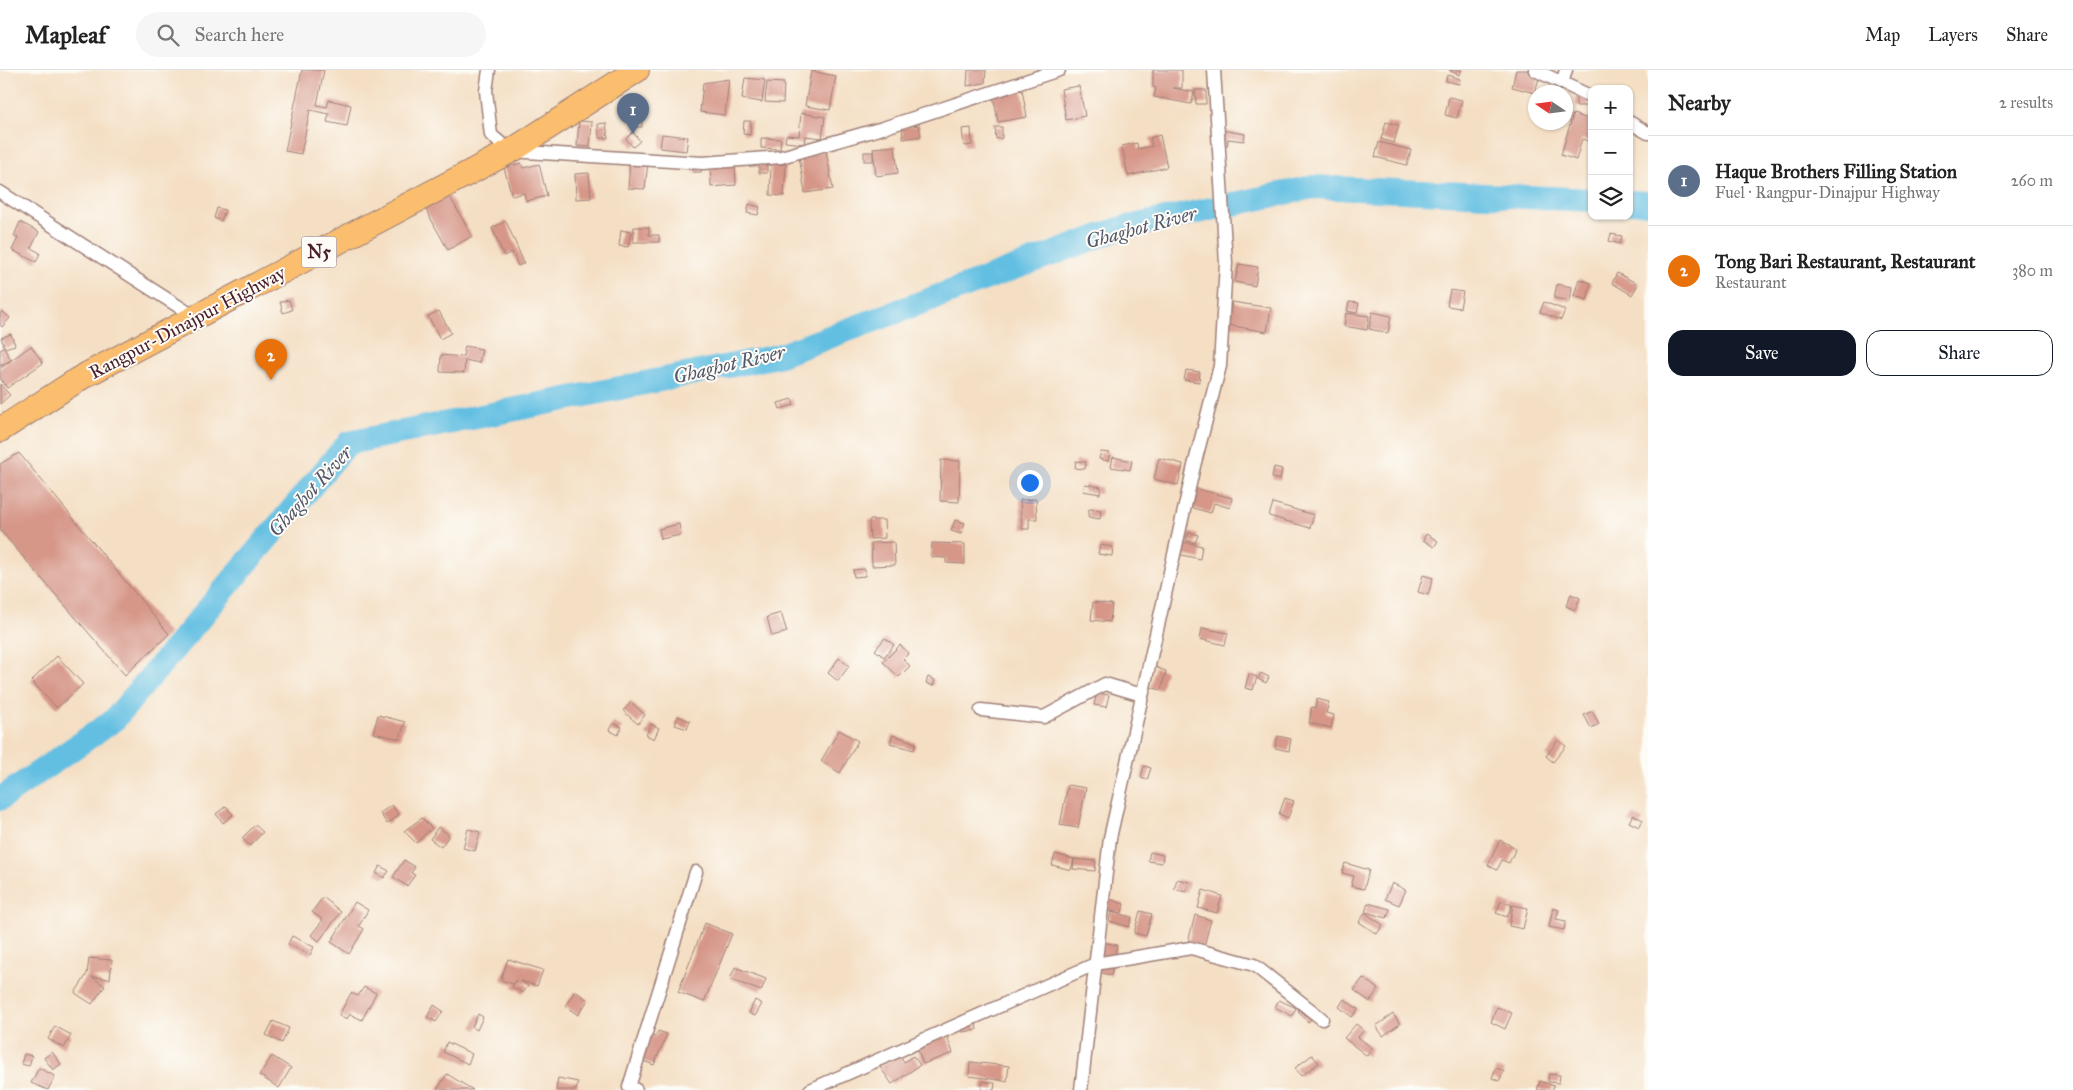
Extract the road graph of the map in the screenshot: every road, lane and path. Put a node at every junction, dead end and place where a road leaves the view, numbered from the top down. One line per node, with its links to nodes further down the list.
1 (489, 70): 11 (street)
2 (637, 70): 11 (highway, Rangpur-Dinajpur Highway / N5)
3 (1059, 70): 11 (street)
4 (1214, 70): 15 (street)
5 (1535, 70): 7 (street)
6 (1566, 70): 7 (street)
7 (1562, 83): 8 (street)
8 (1588, 95)
9 (1633, 124): 10 (street)
10 (1648, 133)
11 (510, 151): 13 (highway, Rangpur-Dinajpur Highway / N5)
12 (0, 192): 13 (street)
13 (195, 317): 14 (highway, Rangpur-Dinajpur Highway / N5)
14 (0, 430)
15 (1142, 695): 16 (street); 18 (street)
16 (981, 710)
17 (696, 872): 20 (street)
18 (1095, 964): 19 (street); 21 (street); 22 (street)
19 (1322, 1019)
20 (636, 1090)
21 (810, 1090)
22 (1081, 1090)

